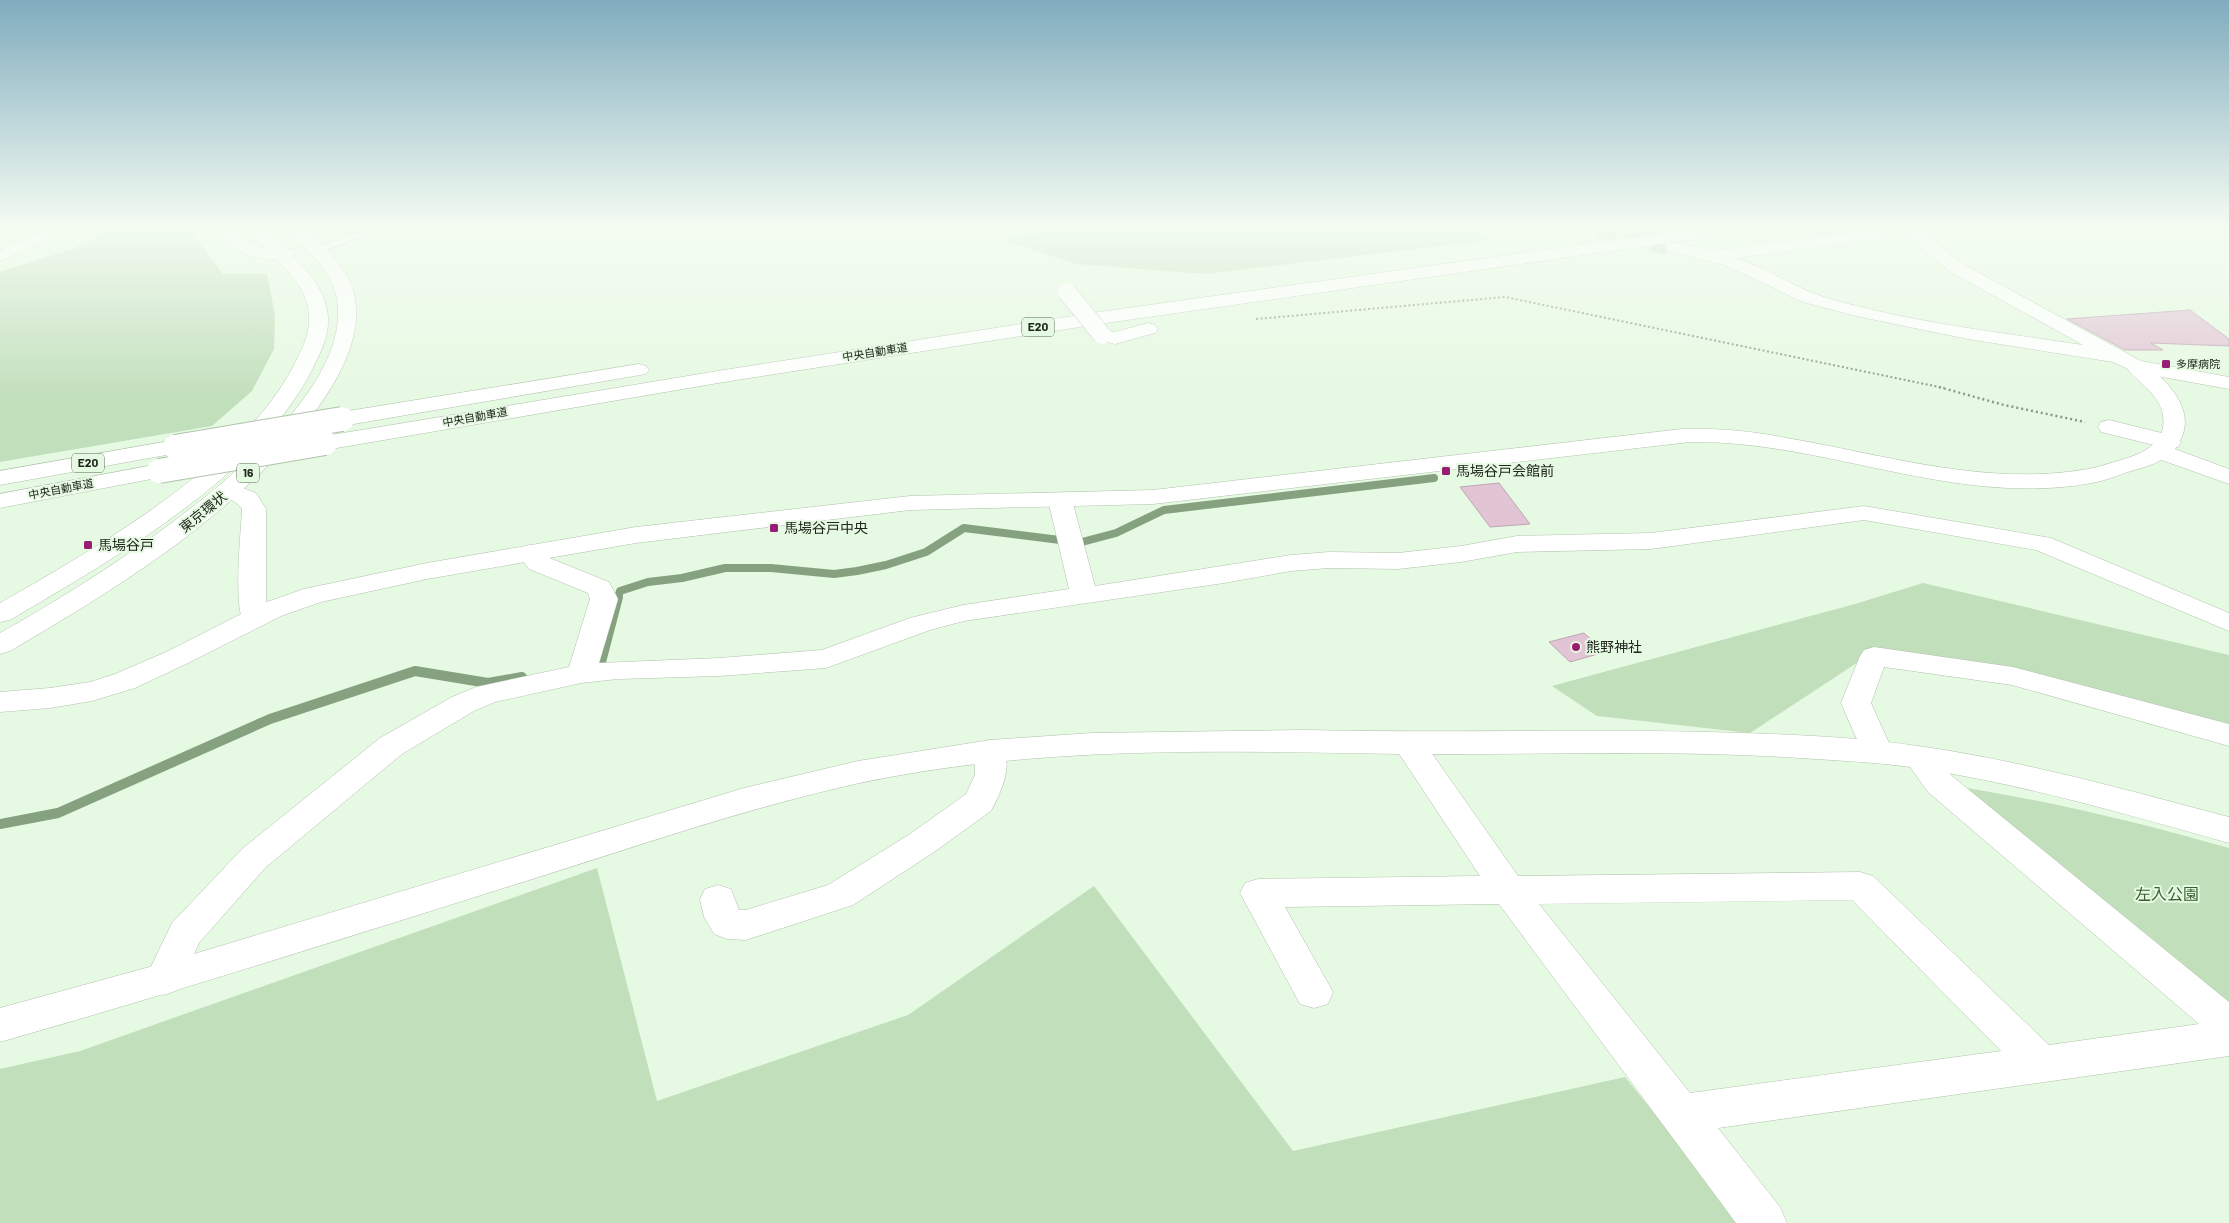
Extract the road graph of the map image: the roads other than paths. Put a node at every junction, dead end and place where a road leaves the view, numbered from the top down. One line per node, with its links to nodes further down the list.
1 (304, 283): 22 (main road, 東京環状 / 16)
2 (340, 283): 17 (main road, 東京環状 / 16)
3 (1238, 283): 9 (main road, 中央自動車道 / E20)
4 (1347, 283): 19 (main road, 中央自動車道 / E20, bridge)
5 (1777, 283): 10 (main road)
6 (1984, 283): 10 (main road)
7 (1067, 292): 8 (main road, bridge)
8 (1148, 329)
9 (903, 330)
10 (2128, 361): 12 (main road); 14 (main road)
11 (660, 367): 16 (main road, 中央自動車道 / E20, bridge)
12 (2229, 383)
13 (2109, 427): 14 (main road)
14 (2166, 447): 15 (main road); 18 (main road)
15 (2229, 477)
16 (0, 478)
17 (230, 490): 23 (main road); 25 (main road, 東京環状 / 16)
18 (1060, 500): 20 (main road); 21 (main road)
19 (0, 501)
20 (529, 553): 23 (main road); 26 (main road)
21 (1084, 595): 24 (main road); 26 (main road)
22 (0, 614)
23 (254, 618): 27 (main road)
24 (2229, 623)
25 (0, 645)
26 (582, 674): 36 (main road)
27 (0, 702)
28 (2229, 735): 31 (main road)
29 (1408, 743): 30 (main road); 31 (main road); 34 (main road)
30 (990, 751): 35 (main road); 36 (main road)
31 (1878, 752): 32 (main road)
32 (1919, 757): 33 (main road); 39 (main road)
33 (2229, 830)
34 (1508, 890): 37 (main road); 41 (main road); 42 (main road)
35 (718, 900)
36 (164, 979): 38 (main road)
37 (1314, 992)
38 (0, 1025)
39 (2229, 1026)
40 (2229, 1038): 41 (main road)
41 (2040, 1064): 42 (main road)
42 (1679, 1114): 43 (main road)
43 (1764, 1223)

